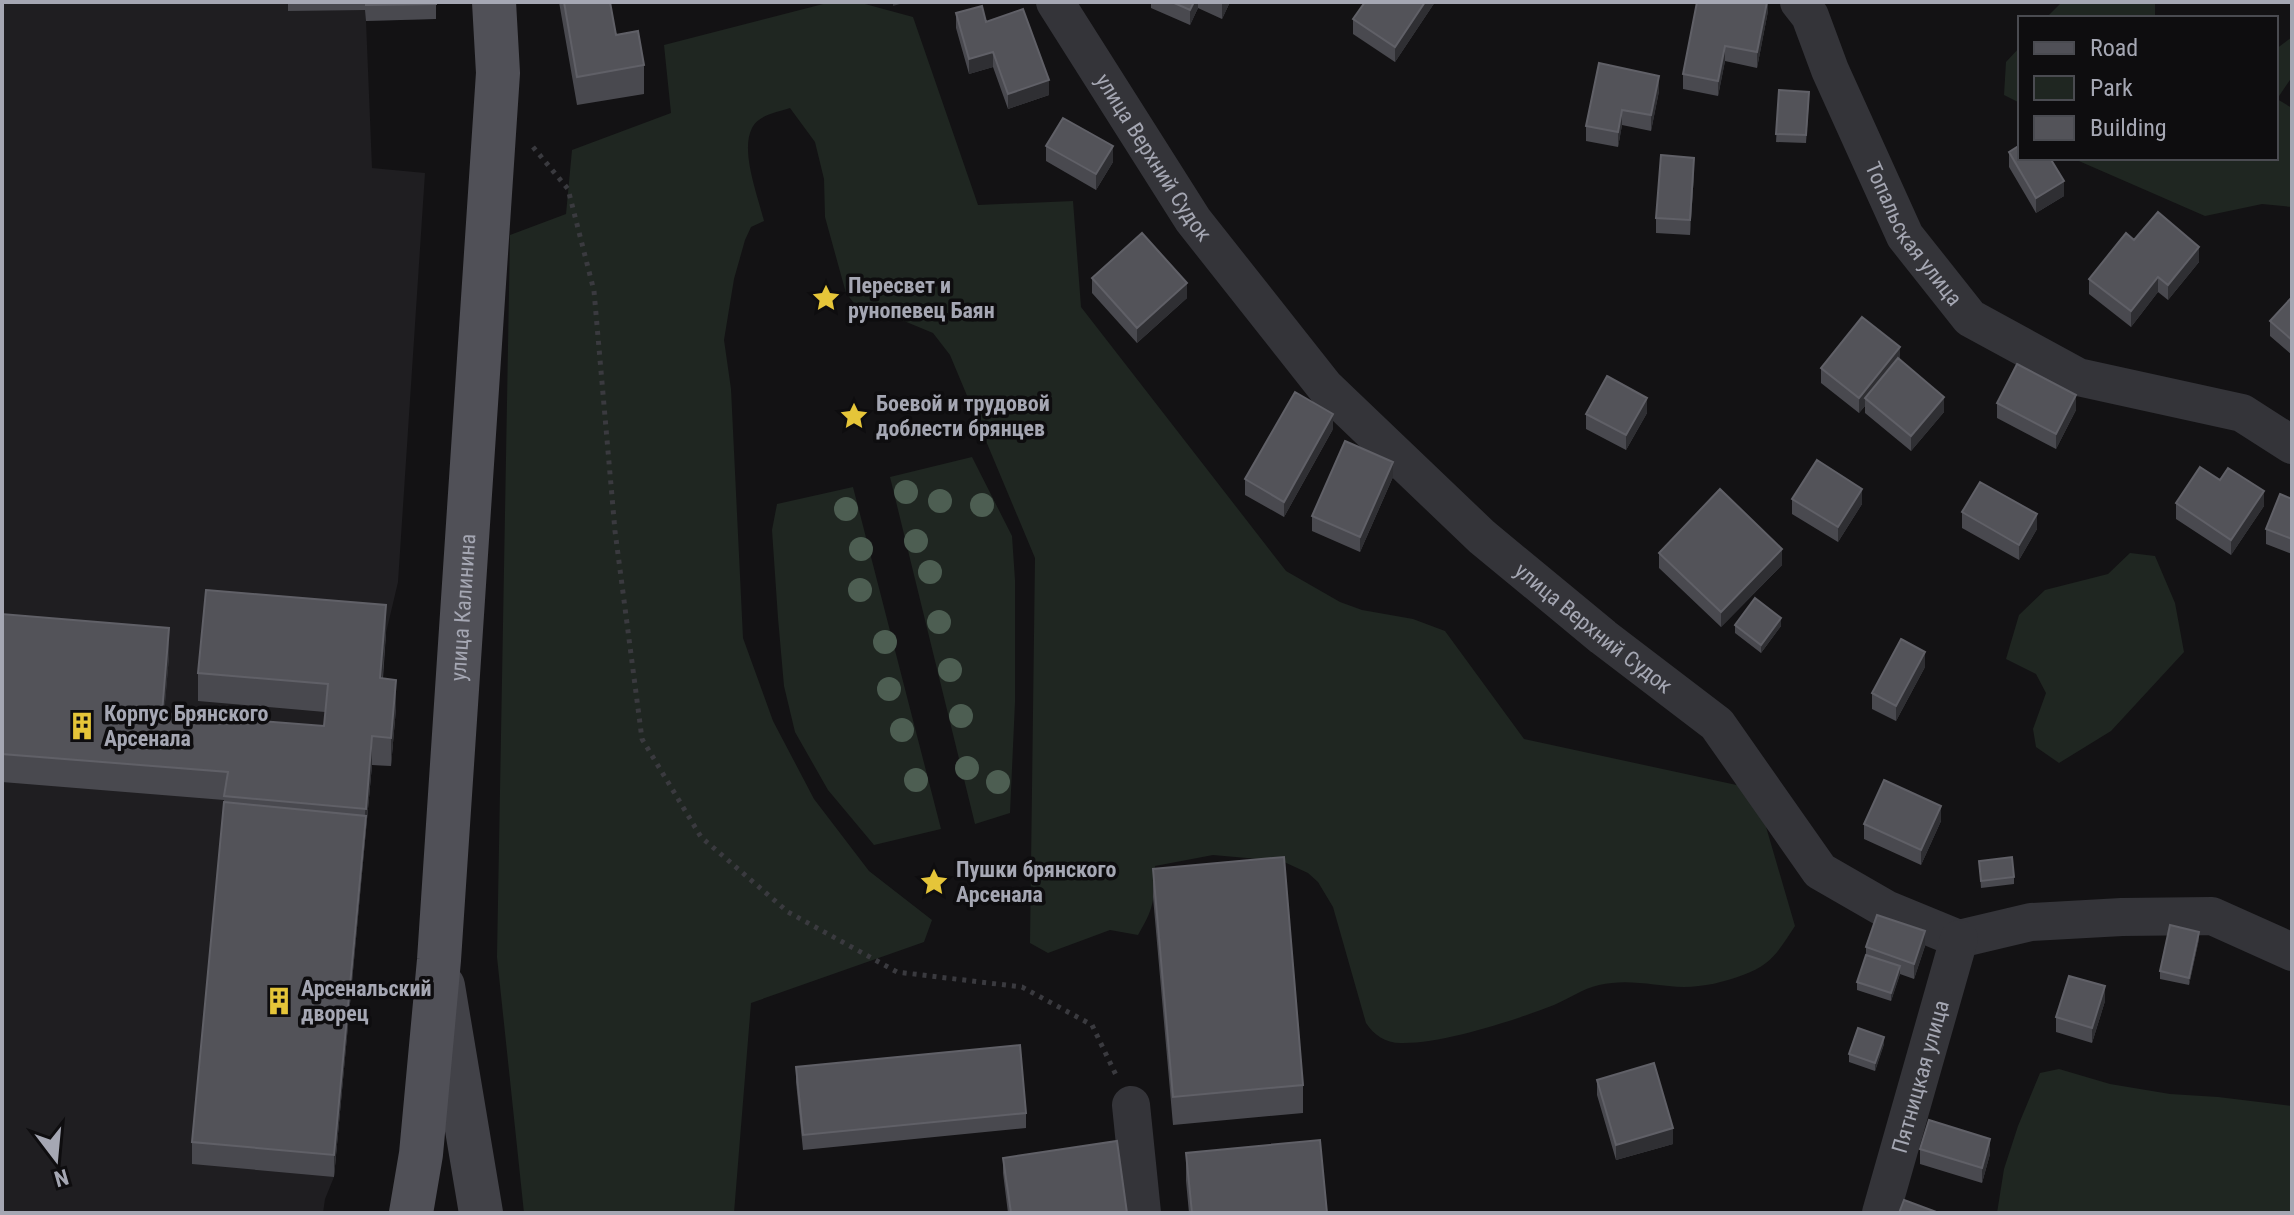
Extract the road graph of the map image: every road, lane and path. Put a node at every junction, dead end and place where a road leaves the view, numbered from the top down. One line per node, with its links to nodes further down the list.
1 (494, 2): 4 (main road, улица Калинина)
2 (1055, 2): 6 (street, улица Верхний Судок)
3 (1799, 2): 5 (street, Топальская улица)
4 (496, 103): 8 (main road, улица Калинина); 9 (path)
5 (2292, 445)
6 (1959, 939): 7 (street); 13 (street, Пятницкая улица)
7 (2292, 952)
8 (439, 960): 10 (main road, улица Калинина); 11 (street)
9 (1131, 1105): 12 (street)
10 (411, 1213)
11 (481, 1213)
12 (1142, 1213)
13 (1881, 1213)

